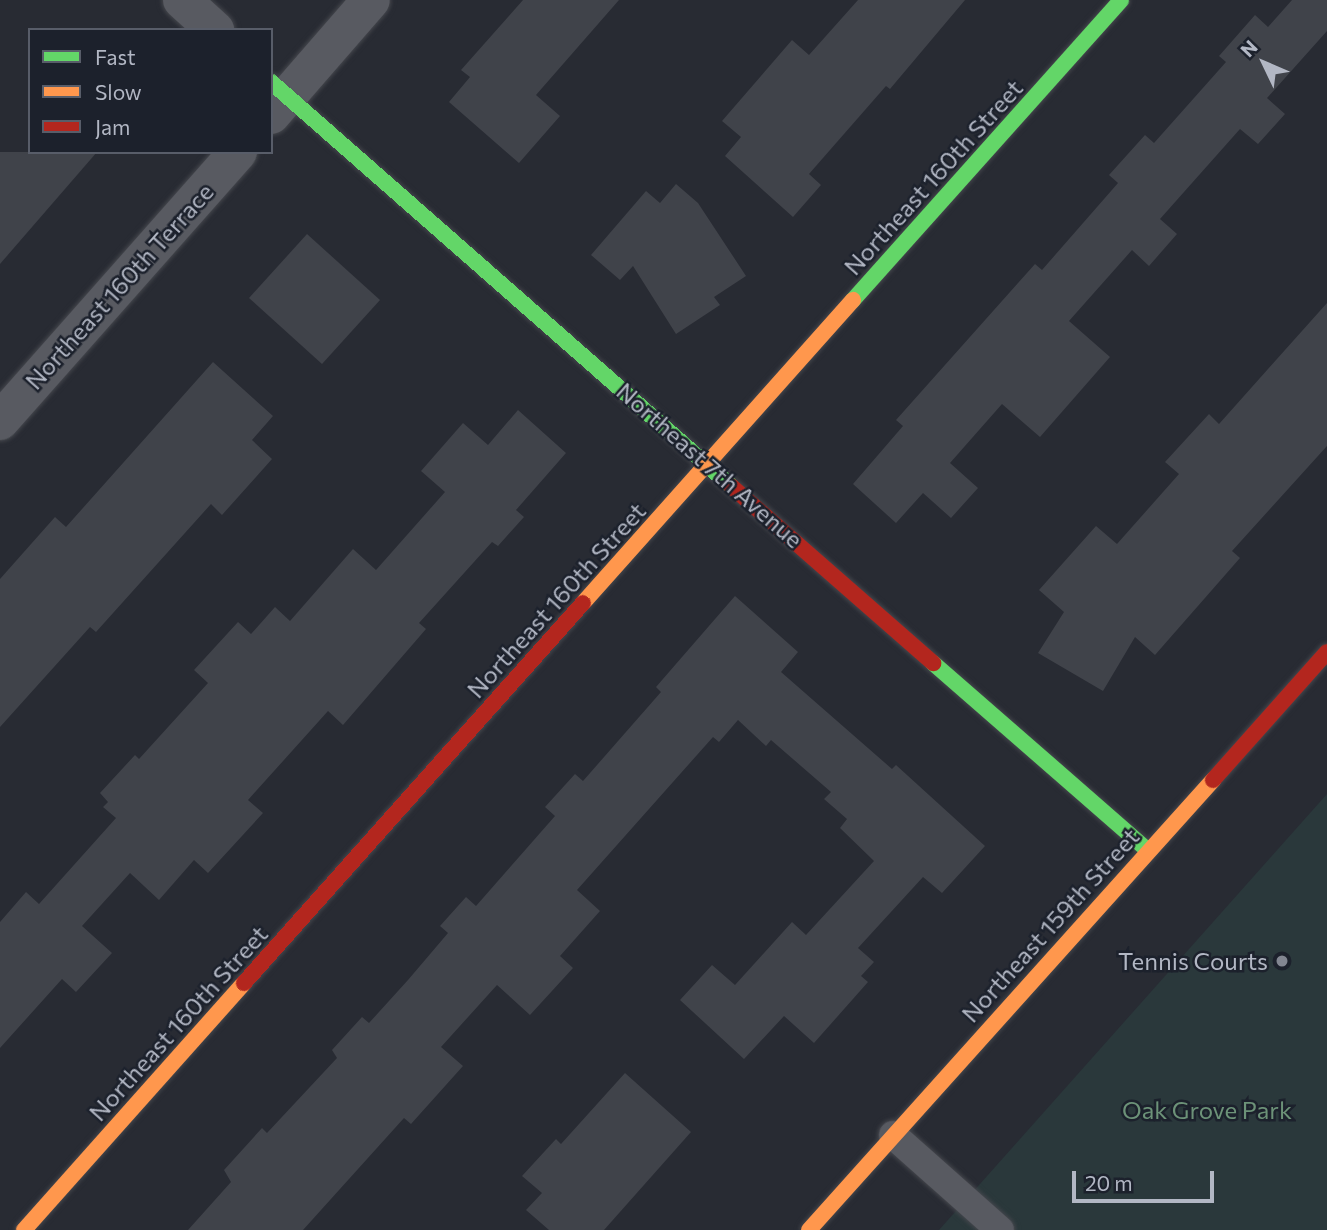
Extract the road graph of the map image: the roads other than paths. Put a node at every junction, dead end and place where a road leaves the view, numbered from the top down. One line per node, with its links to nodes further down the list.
1 (182, 0): 4 (street)
2 (371, 0): 5 (street)
3 (1121, 0): 8 (street, Northeast 160th Street)
4 (213, 28)
5 (277, 98): 8 (street, Northeast 7th Avenue)
6 (236, 154): 7 (street, Northeast 160th Terrace)
7 (0, 421)
8 (709, 463): 10 (street, Northeast 7th Avenue); 12 (street, Northeast 160th Street)
9 (1327, 652): 10 (street, Northeast 159th Street)
10 (1147, 850): 11 (street, Northeast 159th Street)
11 (893, 1135): 13 (street, Northeast 159th Street); 14 (lane)
12 (24, 1230)
13 (809, 1230)
14 (1000, 1230)

